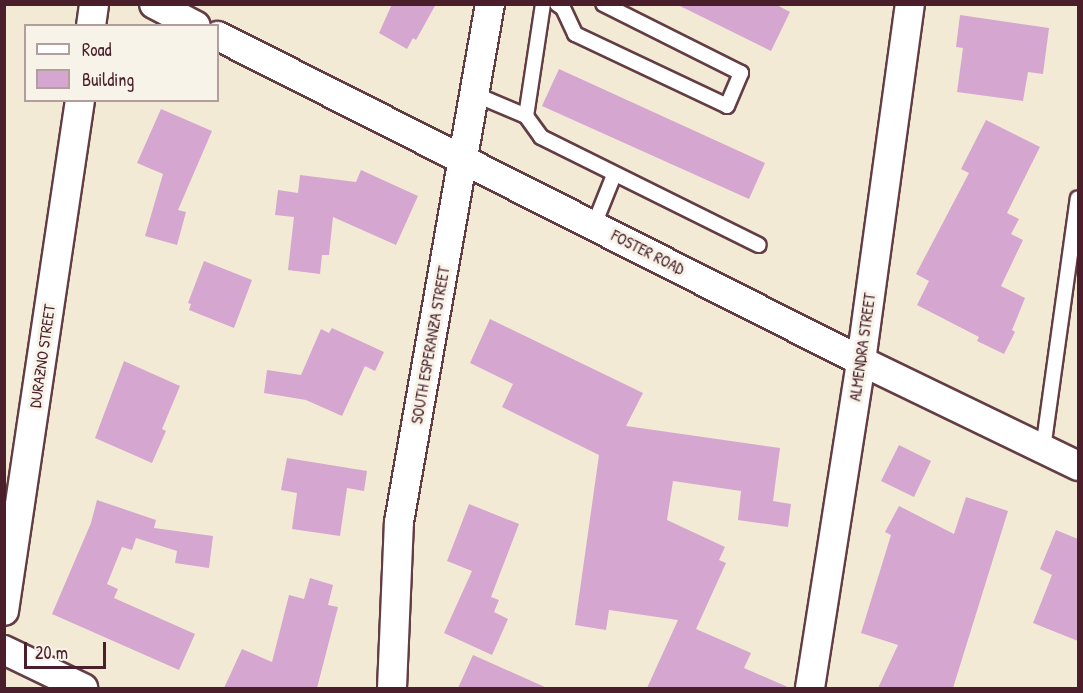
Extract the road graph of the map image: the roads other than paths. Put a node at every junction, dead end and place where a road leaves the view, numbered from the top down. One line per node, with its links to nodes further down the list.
1 (94, 4): 8 (street)
2 (154, 4): 9 (street)
3 (489, 4): 11 (street, SOUTH ESPERANZA STREET)
4 (543, 4): 13 (lane)
5 (603, 4): 7 (lane)
6 (910, 4): 19 (street, ALMENDRA STREET)
7 (563, 6)
8 (91, 24)
9 (192, 24)
10 (219, 36): 14 (street, FOSTER ROAD)
11 (474, 94): 13 (lane); 14 (street, SOUTH ESPERANZA STREET)
12 (80, 102): 22 (street, DURAZNO STREET)
13 (526, 116): 15 (lane)
14 (464, 159): 17 (street, FOSTER ROAD); 25 (street, SOUTH ESPERANZA STREET)
15 (614, 175): 17 (lane); 18 (lane)
16 (1078, 198): 20 (lane)
17 (594, 225): 19 (street, FOSTER ROAD)
18 (759, 245)
19 (861, 360): 20 (street, FOSTER ROAD); 26 (street, ALMENDRA STREET)
20 (1043, 449): 21 (street, FOSTER ROAD)
21 (1078, 466)
22 (4, 611)
23 (4, 650): 24 (street)
24 (83, 688)
25 (392, 688)
26 (810, 688)

